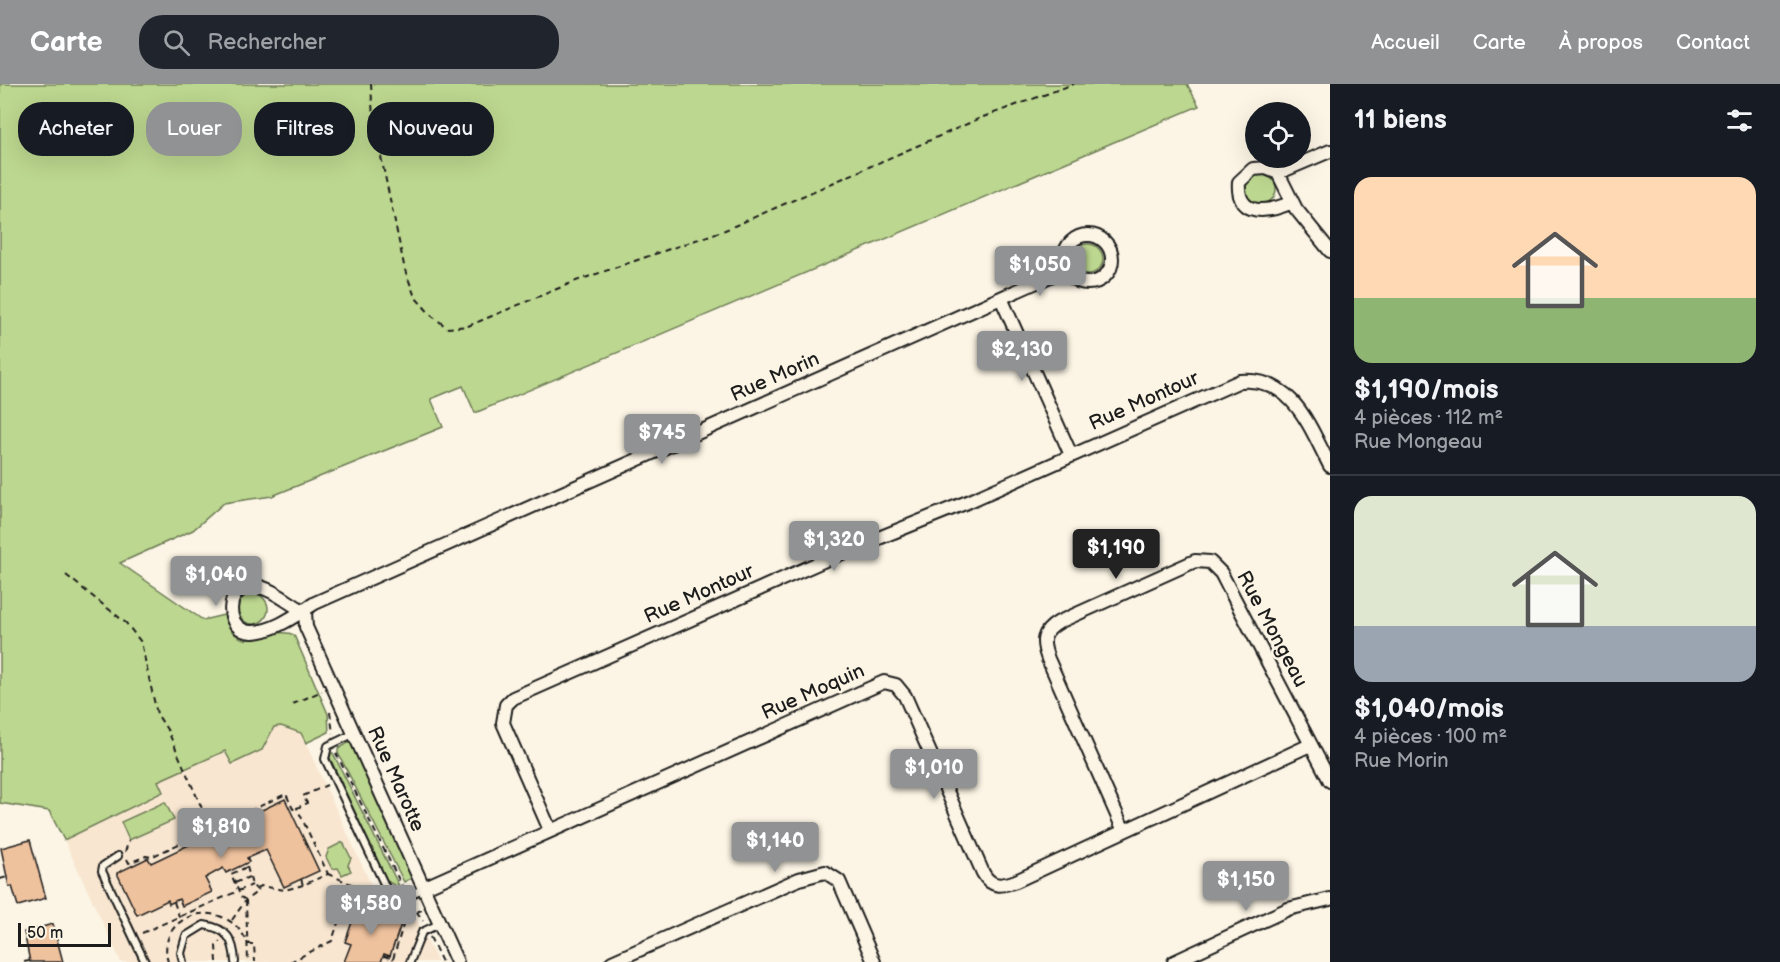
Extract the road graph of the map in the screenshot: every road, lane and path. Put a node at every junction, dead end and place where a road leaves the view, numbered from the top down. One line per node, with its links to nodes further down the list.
1 (371, 84): 2 (path)
2 (1074, 84)
3 (1330, 151): 4 (street)
4 (1278, 173): 5 (street); 5 (street)
5 (1292, 202): 6 (street)
6 (1330, 251)
7 (1066, 269): 7 (street); 8 (street, Rue Morin)
8 (1001, 298): 9 (street); 12 (street, Rue Morin)
9 (1071, 455): 10 (street, Rue Montour); 22 (street, Rue Montour)
10 (1330, 466)
11 (66, 576): 21 (path)
12 (305, 612): 12 (street, Rue Morin); 15 (street, Rue Marotte)
13 (322, 691): 14 (path)
14 (293, 704)
15 (353, 734): 39 (street, Rue Marotte); 39 (lane)
16 (1310, 745): 18 (street, Rue Mongeau); 23 (street, Rue Moquin); 23 (street, Rue Mongeau)
17 (335, 748): 37 (path, Rue Marotte)
18 (1330, 781)
19 (328, 785): 20 (path)
20 (297, 808): 21 (path); 27 (path)
21 (211, 829): 25 (path)
22 (550, 830): 23 (street, Rue Moquin); 39 (street, Rue Moquin)
23 (1124, 831)
24 (129, 840): 25 (path)
25 (121, 854): 66 (lane)
26 (335, 870): 28 (path)
27 (328, 874): 28 (path); 36 (path)
28 (333, 876): 45 (path)
29 (7, 877): 31 (path)
30 (249, 877): 34 (path); 34 (path); 35 (path)
31 (0, 879)
32 (301, 879): 36 (path)
33 (410, 882): 37 (path)
34 (235, 883): 41 (path)
35 (252, 885): 38 (path); 41 (path)
36 (303, 885): 38 (path)
37 (403, 886): 40 (path, Rue Marotte)
38 (256, 888): 43 (path)
39 (423, 888): 56 (street, Rue Marotte)
40 (405, 890)
41 (238, 891): 43 (path); 47 (path)
42 (1330, 899): 77 (street)
43 (246, 900): 53 (path); 60 (path)
44 (174, 902): 52 (path)
45 (366, 902): 51 (path); 72 (path)
46 (411, 902): 49 (path)
47 (198, 908): 50 (path); 52 (path)
48 (424, 909): 49 (path)
49 (416, 912): 51 (path); 55 (path)
50 (200, 913)
51 (406, 915): 62 (path)
52 (179, 917): 54 (path); 57 (path)
53 (231, 921)
54 (181, 922)
55 (423, 923)
56 (440, 924): 73 (lane); 75 (street, Rue Marotte)
57 (150, 930)
58 (429, 936): 74 (path)
59 (222, 938): 68 (path)
60 (248, 944): 70 (path); 71 (path)
61 (384, 956): 62 (path)
62 (392, 960)
63 (29, 961): 65 (path)
64 (618, 961): 76 (street)
65 (24, 962)
66 (145, 962)
67 (183, 962): 69 (lane)
68 (217, 962)
69 (235, 962)
70 (248, 962)
71 (255, 962)
72 (290, 962)
73 (410, 962)
74 (442, 962)
75 (457, 962)
76 (874, 962)
77 (1174, 962)

